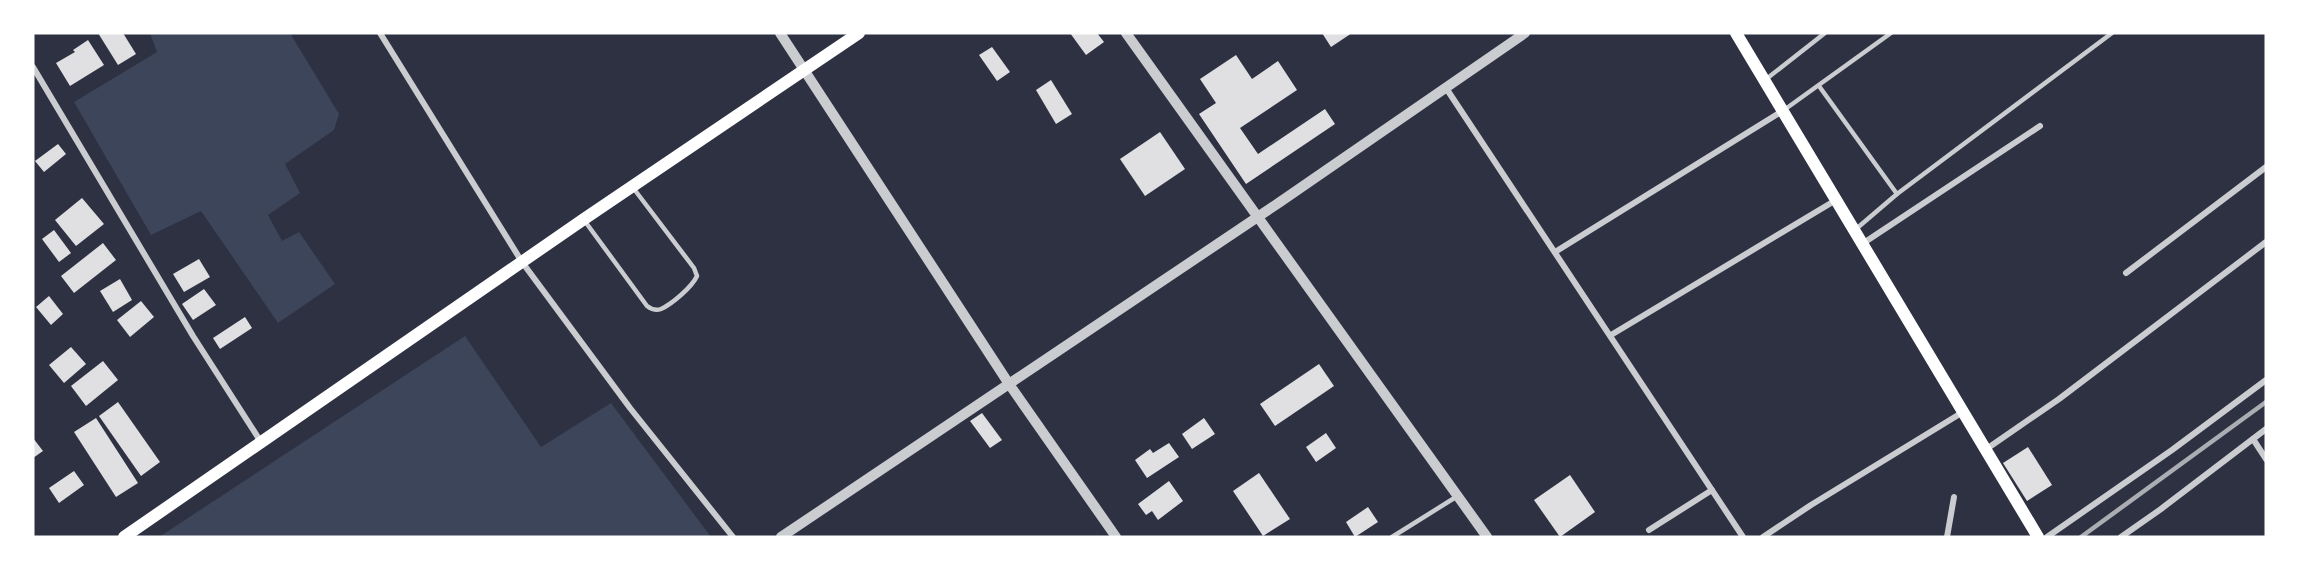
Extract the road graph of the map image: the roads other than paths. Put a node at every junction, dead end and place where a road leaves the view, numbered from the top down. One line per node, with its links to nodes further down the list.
1 (380, 33): 27 (street)
2 (780, 33): 11 (street)
3 (859, 33): 11 (main road)
4 (1126, 33): 21 (street)
5 (1525, 33): 14 (street)
6 (1736, 33): 12 (main road)
7 (1824, 33): 12 (lane)
8 (1891, 33): 13 (lane)
9 (2112, 33): 19 (lane)
10 (33, 67): 35 (street)
11 (804, 69): 18 (main road); 31 (street)
12 (1765, 80): 15 (main road)
13 (1819, 86): 15 (lane); 19 (lane)
14 (1446, 88): 21 (street); 26 (street)
15 (1784, 110): 20 (main road); 26 (street)
16 (2040, 126): 25 (street)
17 (2266, 167): 28 (street)
18 (632, 186): 22 (main road); 22 (lane)
19 (1896, 194): 23 (lane)
20 (1836, 200): 23 (main road); 29 (street)
21 (1258, 217): 31 (street); 39 (street)
22 (584, 219): 27 (main road)
23 (1854, 231): 25 (main road)
24 (2266, 242): 36 (street)
25 (1862, 244): 32 (main road)
26 (1555, 252): 29 (street)
27 (522, 262): 35 (main road); 43 (street)
28 (2126, 273)
29 (1611, 335): 38 (street)
30 (2266, 380): 52 (street)
31 (1009, 384): 44 (street); 45 (street)
32 (1963, 411): 36 (main road); 49 (street)
33 (2266, 429): 34 (street)
34 (2253, 439): 37 (street); 53 (street)
35 (261, 443): 42 (main road)
36 (1985, 450): 51 (main road)
37 (2266, 459)
38 (1712, 490): 41 (street); 48 (street)
39 (1458, 495): 46 (lane); 47 (street)
40 (1954, 497): 50 (street)
41 (1649, 530)
42 (124, 537)
43 (733, 537)
44 (781, 537)
45 (1116, 537)
46 (1392, 537)
47 (1487, 537)
48 (1743, 537)
49 (1763, 537)
50 (1947, 537)
51 (2038, 537)
52 (2047, 537)
53 (2121, 537)

